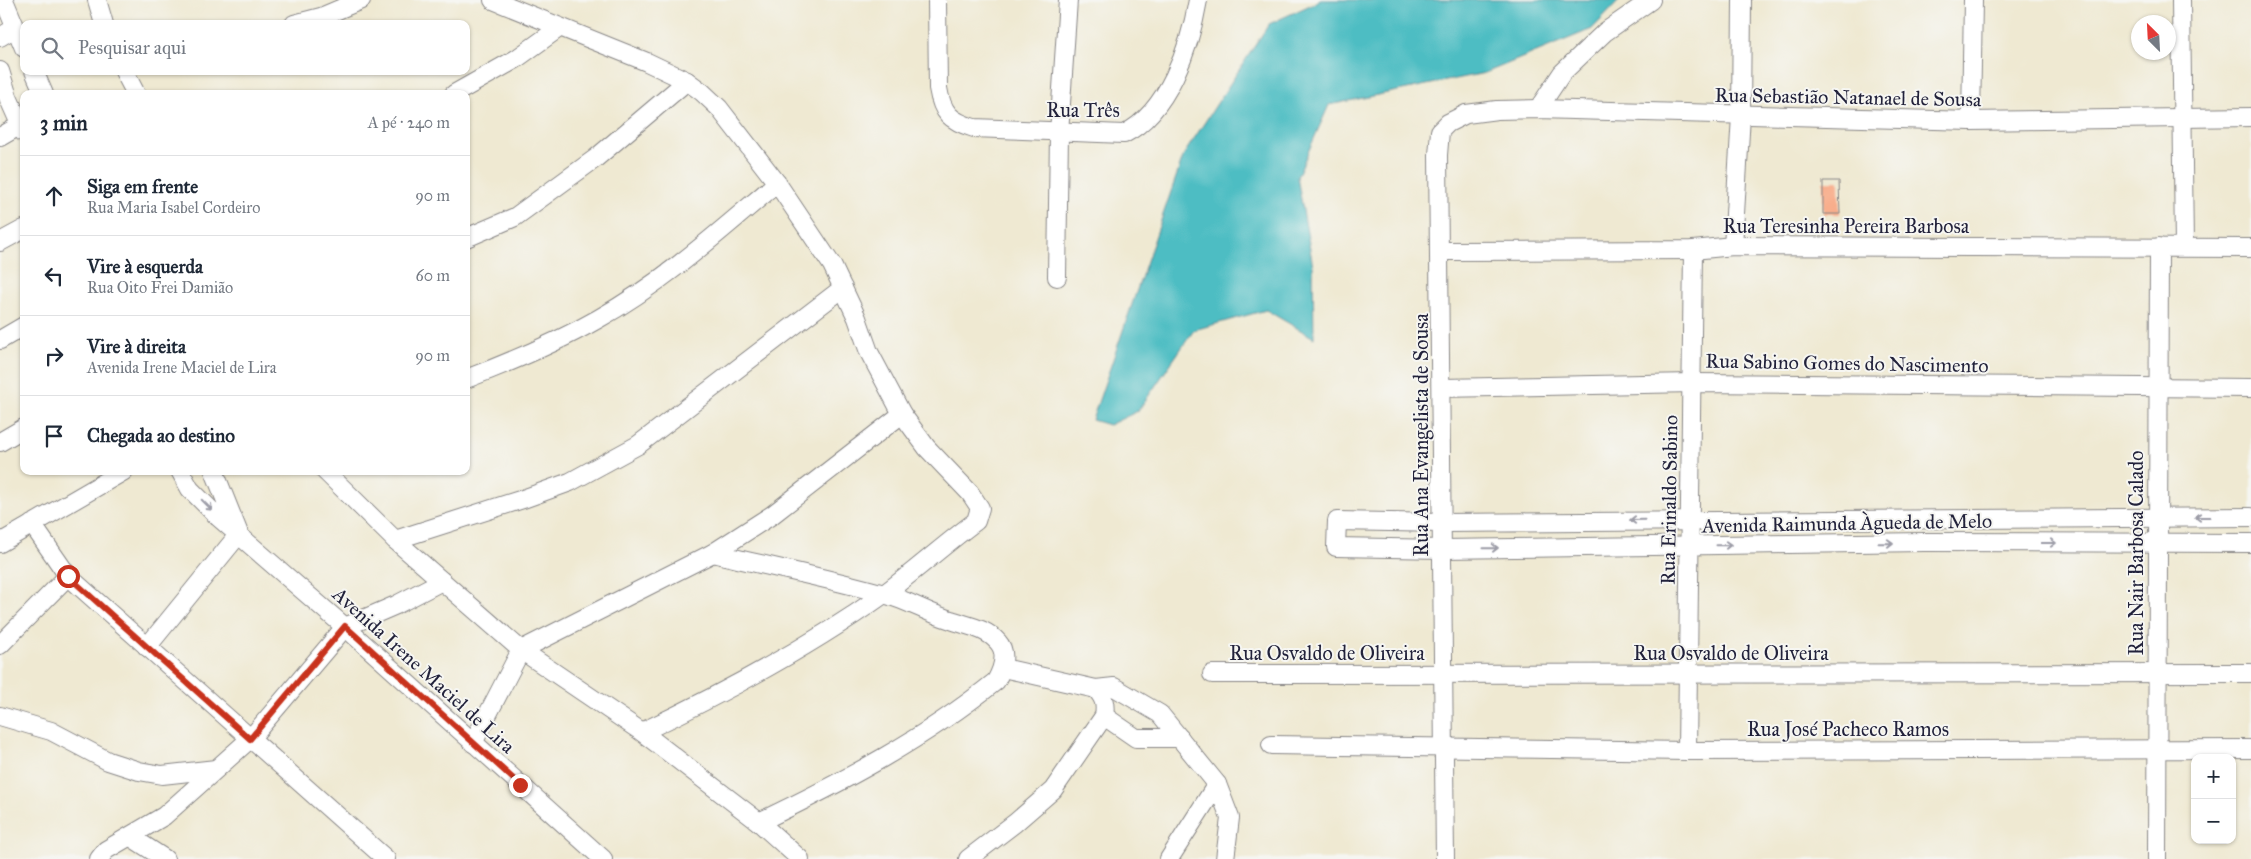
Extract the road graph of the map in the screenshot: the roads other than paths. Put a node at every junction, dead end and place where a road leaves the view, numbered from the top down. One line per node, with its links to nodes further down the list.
1 (4, 0): 15 (street)
2 (97, 0): 12 (street)
3 (362, 0): 13 (street)
4 (493, 0): 14 (street)
5 (937, 0): 32 (street, Rua Três)
6 (1068, 0): 32 (street)
7 (1198, 0): 32 (street, Rua Três)
8 (1652, 0): 24 (street)
9 (1742, 0): 25 (street)
10 (1973, 0): 29 (street)
11 (2181, 0): 27 (street)
12 (103, 20)
13 (309, 20)
14 (559, 28): 20 (street); 23 (street)
15 (7, 32): 16 (street)
16 (20, 44)
17 (0, 72): 28 (street)
18 (36, 75): 21 (street)
19 (126, 75): 22 (street)
20 (687, 81): 34 (street); 36 (street)
21 (42, 90)
22 (134, 90)
23 (461, 90)
24 (1538, 109): 25 (street, Rua Sebastião Natanael de Sousa); 30 (street, Rua Sebastião Natanael de Sousa)
25 (1741, 116): 29 (street, Rua Sebastião Natanael de Sousa); 38 (street)
26 (2251, 117): 27 (street, Rua Sebastião Natanael de Sousa)
27 (2184, 118): 29 (street, Rua Sebastião Natanael de Sousa); 40 (street)
28 (20, 120)
29 (1971, 121)
30 (1448, 123): 43 (street, Rua Ana Evangelista de Sousa)
31 (20, 128): 33 (street)
32 (1059, 133): 44 (street)
33 (0, 137)
34 (777, 183): 45 (street); 48 (street)
35 (20, 230): 37 (street)
36 (470, 236)
37 (0, 242)
38 (1733, 246): 39 (street, Rua Teresinha Pereira Barbosa); 42 (street, Rua Teresinha Pereira Barbosa)
39 (2159, 247): 40 (street, Rua Teresinha Pereira Barbosa); 51 (street, Rua Nair Barbosa Calado)
40 (2184, 247): 41 (street, Rua Teresinha Pereira Barbosa)
41 (2251, 248)
42 (1693, 250): 43 (street, Rua Teresinha Pereira Barbosa); 49 (street, Rua Erinaldo Sabino)
43 (1440, 251): 50 (street, Rua Ana Evangelista de Sousa)
44 (1057, 277)
45 (843, 288): 53 (street); 67 (street)
46 (20, 328): 47 (street)
47 (0, 340)
48 (470, 378)
49 (1693, 383): 50 (street, Rua Sabino Gomes do Nascimento); 51 (street, Rua Sabino Gomes do Nascimento); 63 (street, Rua Erinaldo Sabino)
50 (1442, 388): 64 (street, Rua Ana Evangelista de Sousa)
51 (2158, 388): 52 (street, Rua Sabino Gomes do Nascimento); 60 (street, Rua Nair Barbosa Calado)
52 (2251, 388)
53 (902, 414): 74 (street); 77 (street)
54 (20, 430): 55 (street)
55 (0, 442)
56 (117, 475): 65 (street)
57 (182, 475): 66 (street, Avenida Irene Maciel de Lira, one-way to 66)
58 (216, 475): 66 (street)
59 (328, 475): 67 (street)
60 (2158, 517): 61 (street, Avenida Raimunda Àgueda de Melo, one-way to 60); 62 (street, Avenida Raimunda Àgueda de Melo); 70 (street, Rua Nair Barbosa Calado)
61 (2251, 517)
62 (1923, 518): 63 (street, Avenida Raimunda Àgueda de Melo); 68 (street)
63 (1689, 520): 64 (street, Avenida Raimunda Àgueda de Melo, one-way to 64); 72 (street, Rua Erinaldo Sabino)
64 (1443, 523): 73 (street, Rua Ana Evangelista de Sousa); 73 (street, Avenida Raimunda Àgueda de Melo)
65 (32, 524): 69 (street); 75 (street)
66 (239, 534): 78 (street, Avenida Irene Maciel de Lira); 80 (street)
67 (395, 540): 76 (street)
68 (1924, 542): 70 (street, Avenida Raimunda Àgueda de Melo, one-way to 70); 72 (street, Avenida Raimunda Àgueda de Melo, one-way to 68)
69 (0, 543)
70 (2157, 543): 71 (street, Avenida Raimunda Àgueda de Melo); 84 (street, Rua Nair Barbosa Calado)
71 (2251, 543)
72 (1689, 546): 73 (street, Avenida Raimunda Àgueda de Melo, one-way to 72); 87 (street, Rua Erinaldo Sabino)
73 (1443, 549): 86 (street, Rua Ana Evangelista de Sousa)
74 (713, 553): 77 (street); 81 (street)
75 (68, 576): 79 (street); 80 (street)
76 (442, 581): 78 (street); 81 (street)
77 (884, 594): 82 (street); 91 (street)
78 (345, 626): 93 (street); 94 (street, Avenida Irene Maciel de Lira)
79 (0, 644)
80 (147, 647): 93 (street)
81 (521, 650): 91 (street); 94 (street)
82 (1003, 668): 88 (street); 102 (street)
83 (2251, 672): 84 (street, Rua Osvaldo de Oliveira)
84 (2157, 673): 87 (street, Rua Osvaldo de Oliveira); 98 (street, Rua Nair Barbosa Calado)
85 (1212, 674): 86 (street, Rua Osvaldo de Oliveira)
86 (1444, 675): 87 (street, Rua Osvaldo de Oliveira); 96 (street, Rua Ana Evangelista de Sousa)
87 (1688, 675): 99 (street, Rua Erinaldo Sabino)
88 (1096, 689): 90 (street); 92 (street)
89 (0, 716): 100 (street)
90 (1104, 716): 92 (street); 109 (street)
91 (642, 732): 102 (street)
92 (1180, 738): 101 (street)
93 (250, 739): 100 (street); 106 (street)
94 (473, 743): 107 (street, Avenida Irene Maciel de Lira)
95 (1271, 744): 96 (street, Rua José Pacheco Ramos)
96 (1445, 749): 99 (street, Rua José Pacheco Ramos); 112 (street, Rua Ana Evangelista de Sousa)
97 (2251, 749): 98 (street, Rua José Pacheco Ramos)
98 (2157, 750): 99 (street, Rua José Pacheco Ramos); 113 (street, Rua Nair Barbosa Calado)
99 (1687, 751)
100 (216, 769): 103 (street)
101 (1217, 784): 110 (street); 111 (street)
102 (760, 822): 108 (street)
103 (131, 836): 104 (street); 105 (street)
104 (99, 859)
105 (165, 859)
106 (386, 859)
107 (603, 859)
108 (800, 859)
109 (968, 859)
110 (1169, 859)
111 (1224, 859)
112 (1445, 859)
113 (2156, 859)

